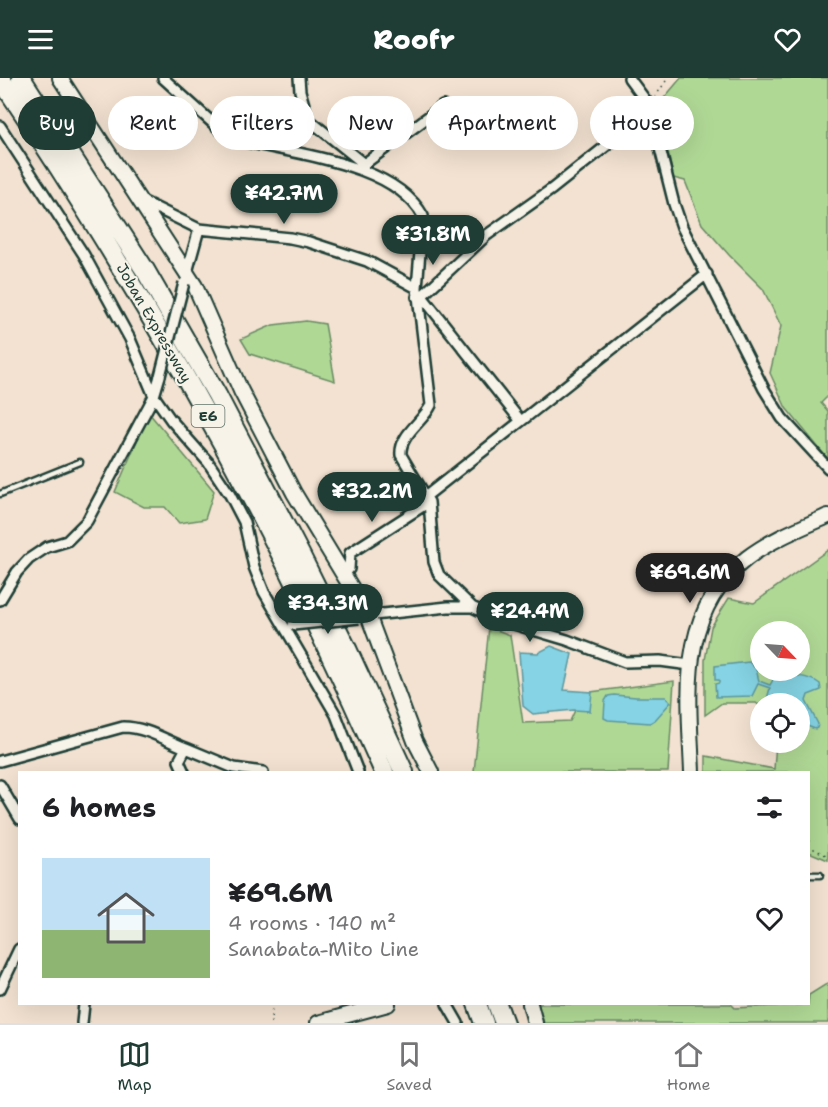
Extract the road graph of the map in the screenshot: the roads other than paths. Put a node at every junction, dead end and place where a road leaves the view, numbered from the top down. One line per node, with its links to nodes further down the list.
1 (0, 78): 36 (highway, Joban Expressway / E6)
2 (21, 78): 37 (highway, Joban Expressway / E6)
3 (60, 78): 13 (street)
4 (163, 78): 12 (street)
5 (299, 78): 12 (street)
6 (629, 78): 7 (street)
7 (641, 96)
8 (426, 119): 12 (street)
9 (0, 126): 18 (street)
10 (599, 150): 17 (street)
11 (661, 150): 15 (street)
12 (363, 168): 17 (street)
13 (137, 198): 14 (street); 16 (street)
14 (198, 229): 16 (street); 17 (street)
15 (706, 274): 19 (street); 21 (street)
16 (185, 278): 18 (street, bridge); 25 (street)
17 (417, 292): 19 (street); 23 (street)
18 (154, 396): 26 (street); 29 (street)
19 (520, 420): 23 (street)
20 (80, 462): 22 (lane)
21 (828, 468)
22 (0, 494)
23 (427, 499): 25 (street); 27 (street)
24 (828, 516): 30 (street)
25 (343, 574): 28 (street)
26 (0, 600)
27 (471, 607): 28 (street); 30 (street)
28 (364, 616): 29 (street, bridge); 38 (street)
29 (289, 627): 35 (street)
30 (690, 665): 39 (street)
31 (186, 748): 32 (street); 33 (street); 34 (street)
32 (0, 761)
33 (184, 771)
34 (256, 771)
35 (358, 771)
36 (384, 771)
37 (404, 771)
38 (430, 771)
39 (692, 771)
40 (0, 785): 41 (street)
41 (18, 816)
42 (810, 875): 43 (lane)
43 (820, 875)
44 (18, 951): 45 (street)
45 (0, 988)
46 (84, 1005): 52 (street)
47 (384, 1005): 53 (street)
48 (448, 1005): 54 (street)
49 (477, 1005): 55 (highway)
50 (497, 1005): 56 (highway)
51 (530, 1005): 57 (street)
52 (82, 1023)
53 (318, 1023)
54 (458, 1023)
55 (484, 1023)
56 (504, 1023)
57 (535, 1023)

